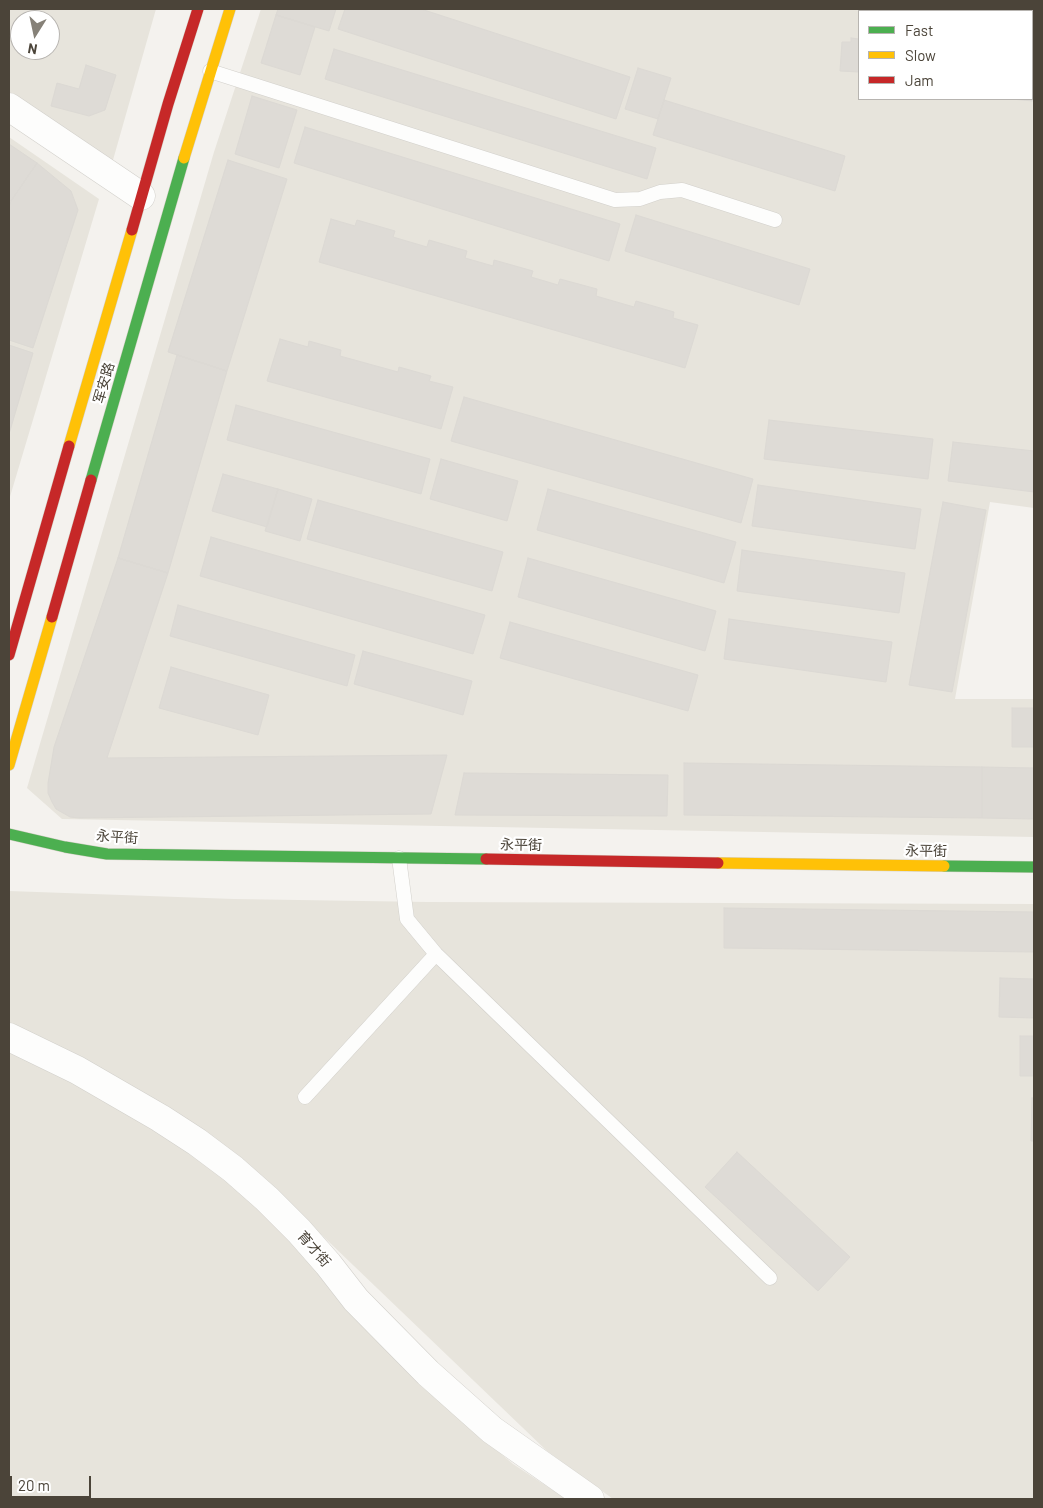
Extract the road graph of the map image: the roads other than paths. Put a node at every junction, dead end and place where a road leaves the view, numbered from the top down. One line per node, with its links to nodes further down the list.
1 (198, 9): 5 (street, 军安路)
2 (230, 9): 3 (street, 军安路)
3 (210, 71): 6 (lane); 8 (street, 军安路)
4 (9, 107): 5 (street)
5 (142, 196): 7 (street, 军安路)
6 (775, 220)
7 (9, 655)
8 (9, 765)
9 (9, 834): 10 (street, 永平街)
10 (399, 858): 11 (street, 永平街); 12 (lane)
11 (1034, 867)
12 (436, 954): 14 (lane); 15 (lane)
13 (9, 1037): 16 (street, 育才街)
14 (305, 1097)
15 (770, 1278)
16 (590, 1499)

